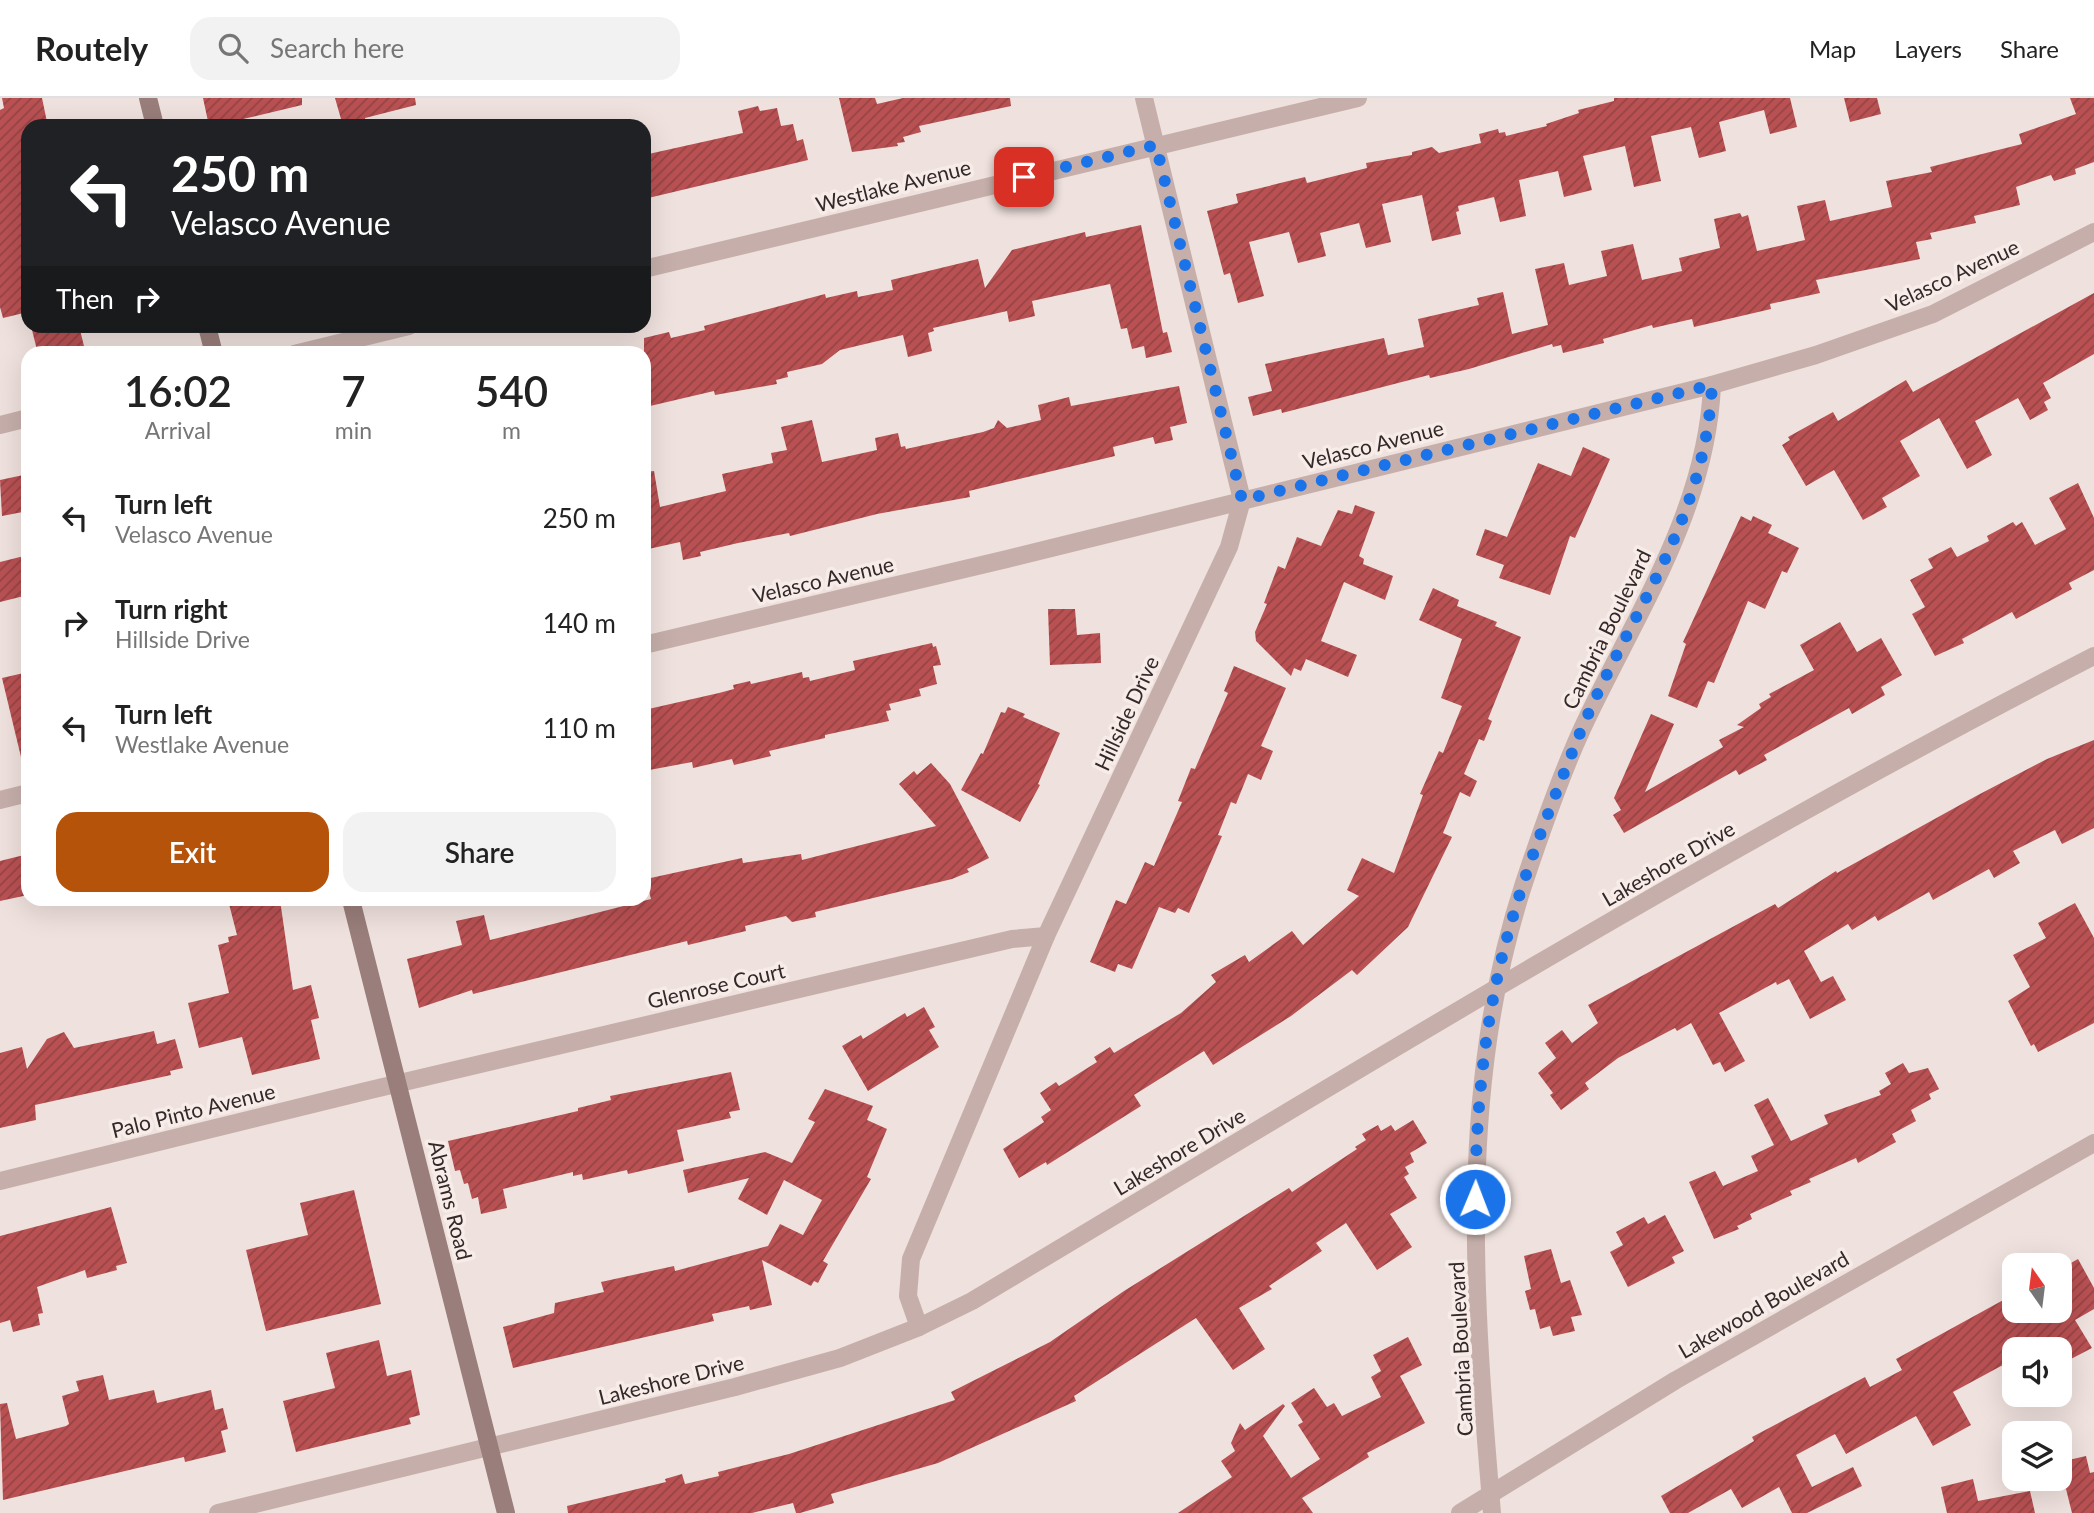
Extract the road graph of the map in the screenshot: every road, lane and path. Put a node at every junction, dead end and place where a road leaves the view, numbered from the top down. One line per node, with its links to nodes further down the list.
1 (148, 98): 4 (main road)
2 (1144, 98): 5 (street)
3 (1358, 98): 5 (street, Westlake Avenue)
4 (153, 119)
5 (1156, 145): 7 (street, Westlake Avenue); 13 (street)
6 (2094, 232): 10 (street, Velasco Avenue)
7 (651, 267)
8 (380, 333): 9 (street)
9 (327, 346)
10 (1712, 385): 13 (street, Velasco Avenue); 20 (street, Cambria Boulevard)
11 (21, 420): 12 (street)
12 (0, 425)
13 (1242, 500): 14 (street, Velasco Avenue); 19 (street, Hillside Drive)
14 (651, 643)
15 (2094, 656): 20 (street, Lakeshore Drive)
16 (21, 795): 17 (street)
17 (0, 800)
18 (353, 906): 21 (main road, Abrams Road)
19 (1046, 936): 21 (street, Glenrose Court); 24 (street, Hillside Drive)
20 (1495, 988): 24 (street, Lakeshore Drive); 26 (street, Cambria Boulevard)
21 (397, 1083): 23 (street, Palo Pinto Avenue); 25 (main road, Abrams Road)
22 (2094, 1143): 26 (street, Lakewood Boulevard)
23 (0, 1181)
24 (919, 1327): 25 (street, Lakeshore Drive)
25 (491, 1446): 27 (street, Lakeshore Drive); 28 (main road, Abrams Road)
26 (1491, 1493): 29 (street, Lakewood Boulevard); 30 (street, Cambria Boulevard)
27 (218, 1513)
28 (506, 1513)
29 (1460, 1513)
30 (1492, 1513)

